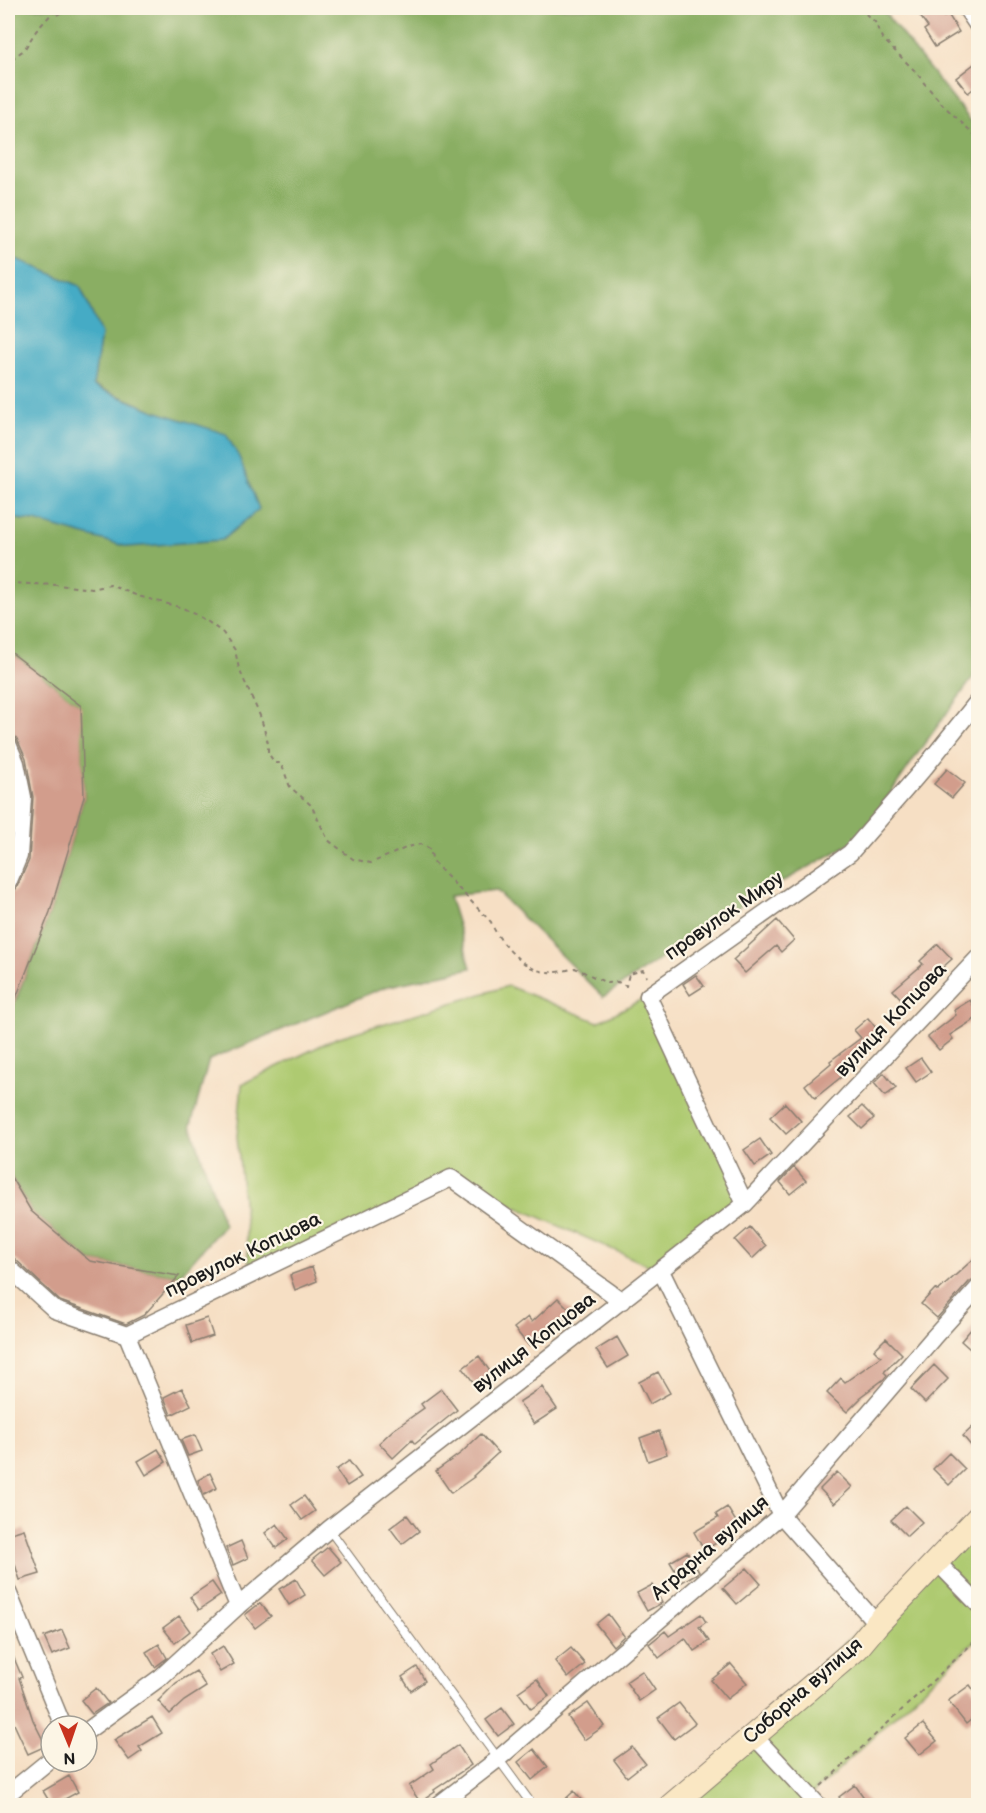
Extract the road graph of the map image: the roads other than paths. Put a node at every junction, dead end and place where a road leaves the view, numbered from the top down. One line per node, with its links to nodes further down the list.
1 (966, 8): 2 (street)
2 (978, 26)
3 (978, 701): 8 (street, провулок Миру)
4 (8, 744): 5 (street)
5 (12, 764): 6 (street)
6 (8, 883)
7 (978, 958): 8 (street, вулиця Копцова)
8 (745, 1204): 10 (street, вулиця Копцова)
9 (8, 1268): 13 (street)
10 (661, 1271): 12 (street, вулиця Копцова); 14 (street)
11 (978, 1288): 14 (street, Аграрна вулиця)
12 (622, 1301): 13 (street, провулок Копцова); 16 (street, вулиця Копцова)
13 (127, 1335): 20 (street)
14 (781, 1515): 21 (street); 25 (street, Аграрна вулиця)
15 (978, 1518): 17 (main road, Соборна вулиця)
16 (329, 1529): 20 (street, вулиця Копцова); 25 (lane)
17 (937, 1562): 19 (street); 21 (main road, Соборна вулиця)
18 (8, 1592): 22 (street)
19 (978, 1604)
20 (238, 1606): 23 (street, вулиця Копцова)
21 (877, 1624): 24 (main road, Соборна вулиця)
22 (58, 1714)
23 (99, 1722)
24 (753, 1735): 28 (street); 31 (main road, Соборна вулиця)
25 (498, 1759): 29 (street, Аграрна вулиця); 30 (lane)
26 (39, 1769): 27 (street)
27 (8, 1794)
28 (815, 1800)
29 (437, 1806)
30 (533, 1806)
31 (672, 1806)

